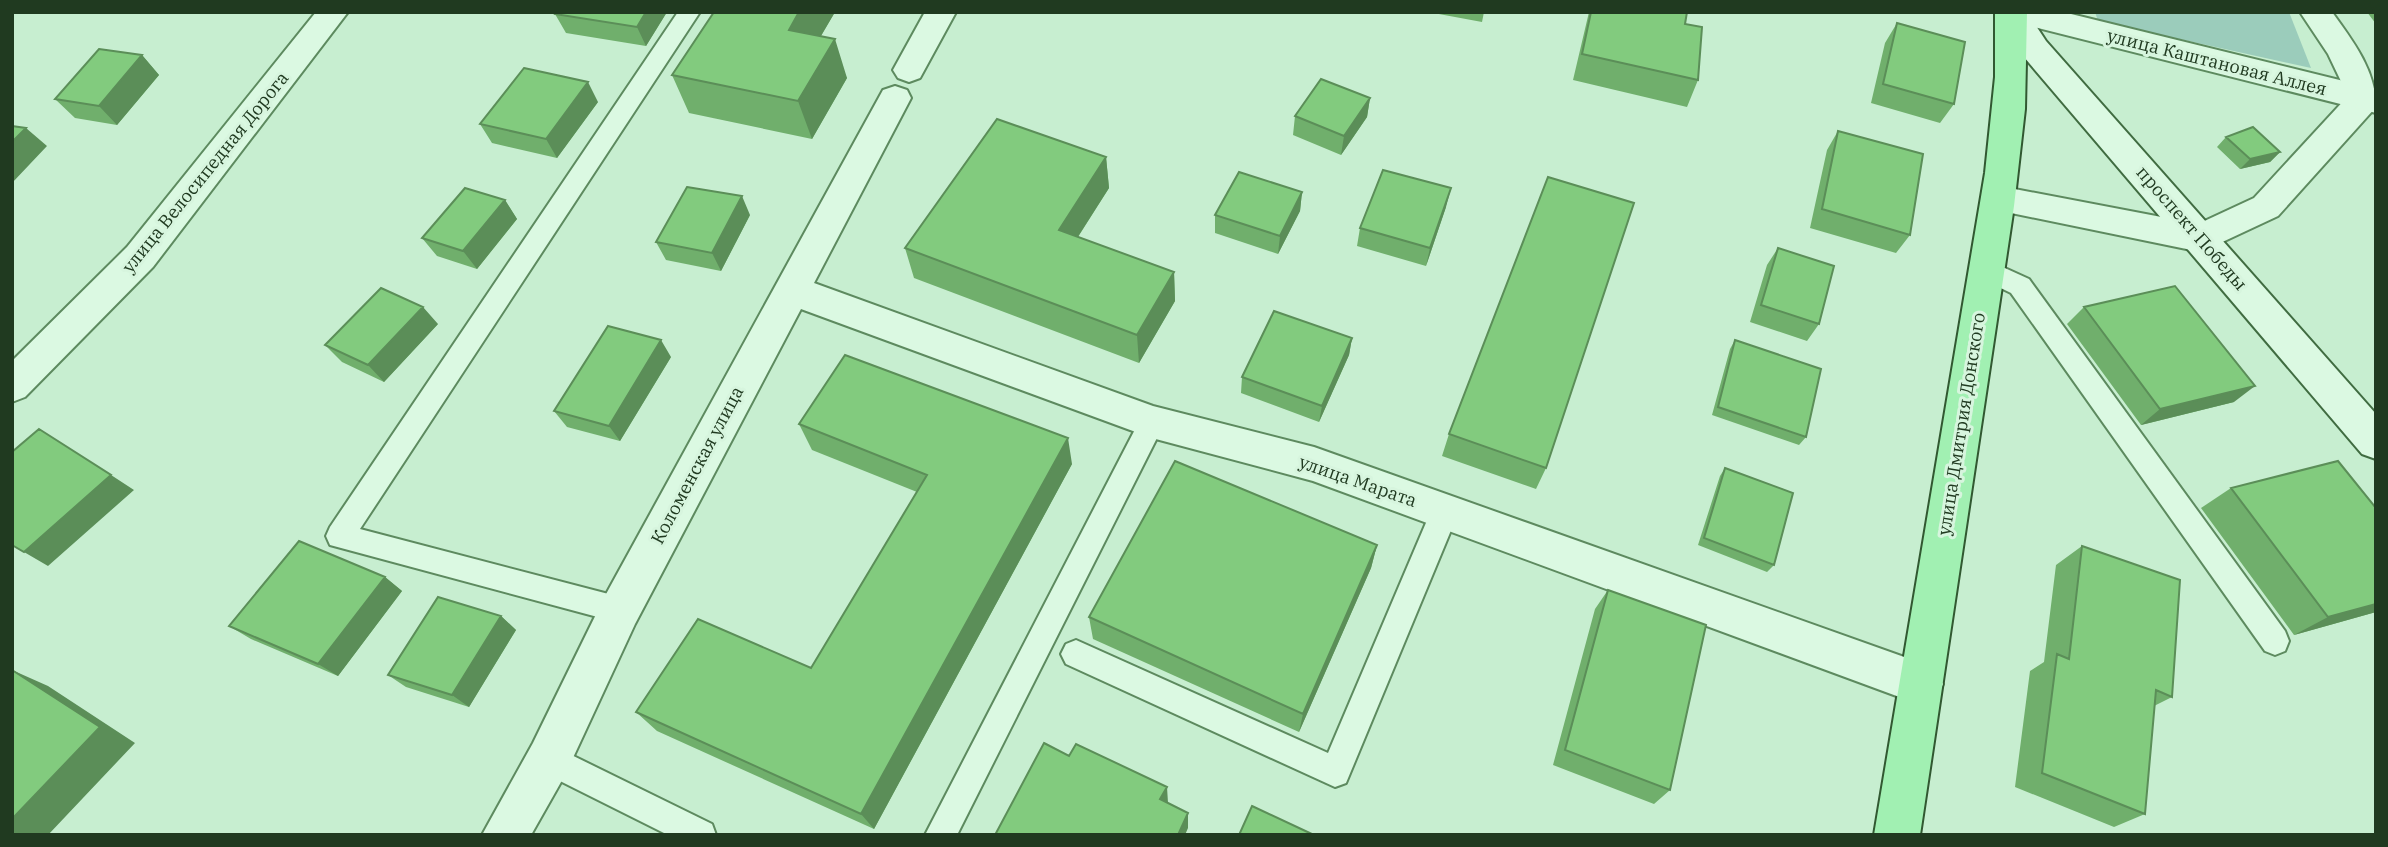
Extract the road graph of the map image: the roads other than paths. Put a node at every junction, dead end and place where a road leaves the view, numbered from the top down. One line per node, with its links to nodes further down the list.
1 (333, 12): 12 (street, улица Велосипедная Дорога)
2 (689, 12): 16 (lane)
3 (941, 12): 11 (street, Коломенская улица)
4 (2011, 12): 8 (main road, улица Дмитрия Донского); 9 (street, проспект Победы)
5 (2018, 12): 7 (street, улица Каштановая Аллея)
6 (2315, 12): 7 (street)
7 (2370, 100): 9 (street)
8 (1999, 199): 9 (street); 10 (main road, улица Дмитрия Донского)
9 (2201, 238): 14 (street, проспект Победы)
10 (1985, 269): 17 (lane); 19 (main road, улица Дмитрия Донского)
11 (791, 290): 13 (street, улица Марата); 16 (street, Коломенская улица)
12 (12, 386)
13 (1152, 422): 15 (street, улица Марата); 23 (lane)
14 (2376, 442)
15 (1445, 511): 18 (lane); 19 (street, улица Марата)
16 (620, 610): 20 (street, Коломенская улица)
17 (2275, 641)
18 (1076, 654)
19 (1922, 684): 24 (main road, улица Дмитрия Донского)
20 (549, 759): 21 (street, Коломенская улица); 22 (lane)
21 (505, 835)
22 (701, 835)
23 (940, 835)
24 (1897, 835)

